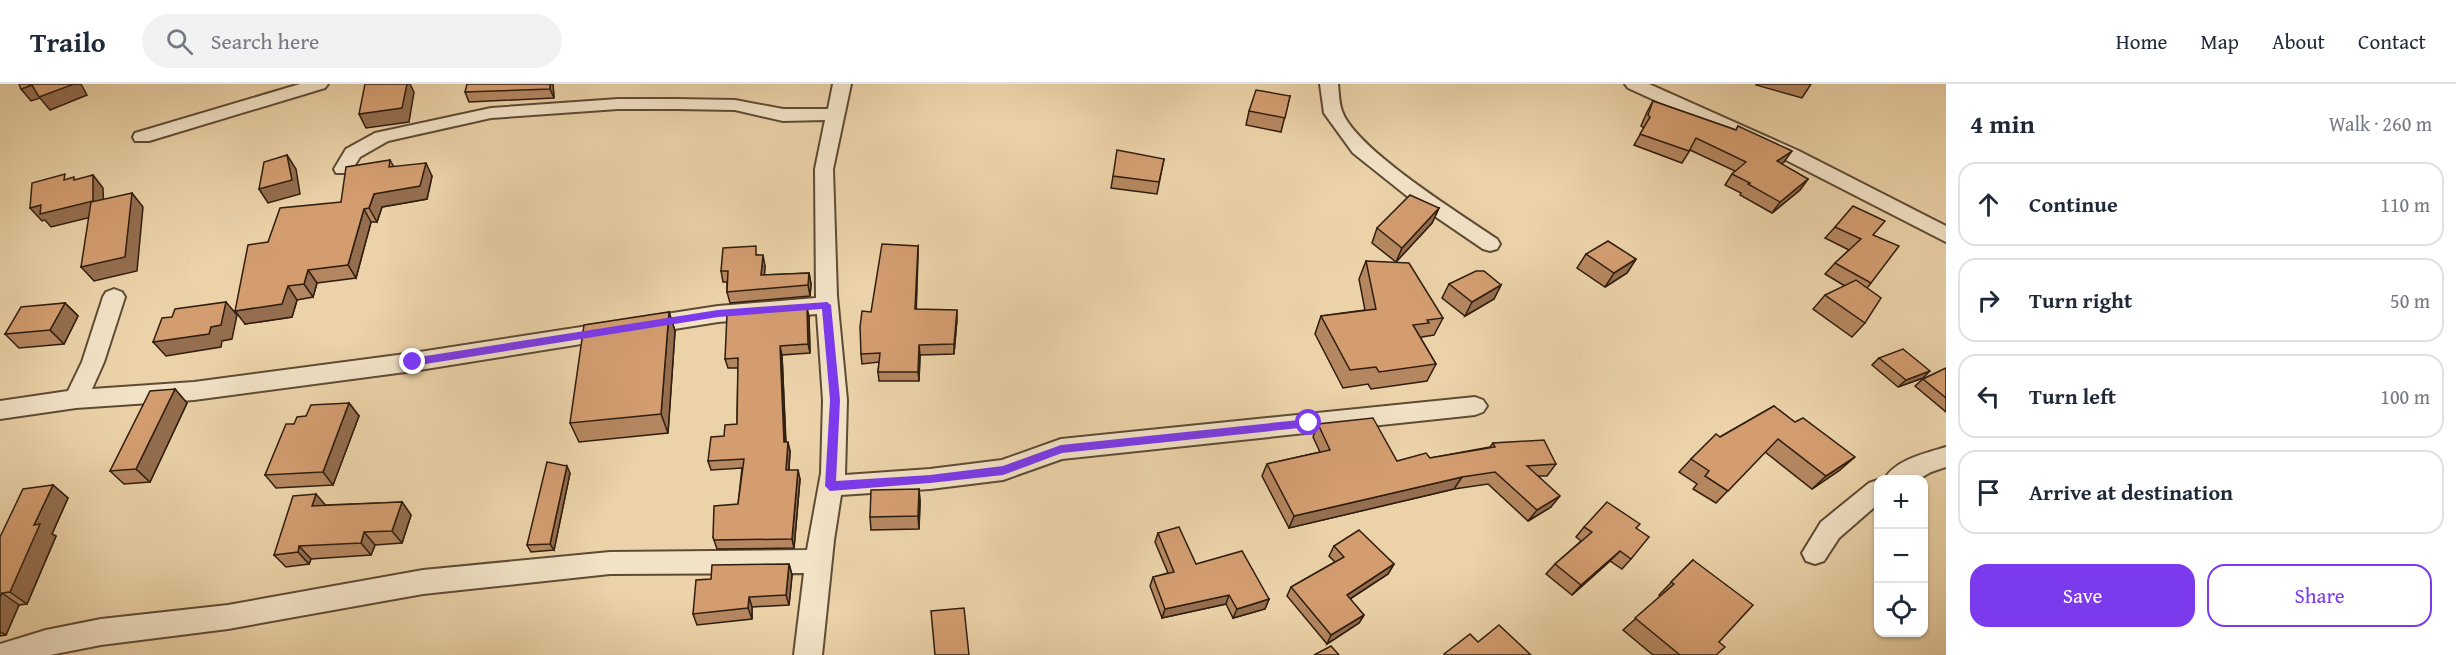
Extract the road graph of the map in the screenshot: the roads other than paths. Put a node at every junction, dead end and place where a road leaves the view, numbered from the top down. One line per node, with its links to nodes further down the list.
1 (319, 84): 8 (street)
2 (842, 84): 7 (street)
3 (1329, 84): 11 (street)
4 (1634, 84): 6 (street)
5 (1673, 84): 6 (street)
6 (1696, 110): 10 (street)
7 (835, 114): 9 (street); 13 (street)
8 (142, 137)
9 (343, 168)
10 (1946, 235)
11 (1490, 244)
12 (114, 297): 14 (street)
13 (827, 305): 14 (street); 19 (street)
14 (76, 399): 16 (street)
15 (1475, 406): 19 (street)
16 (0, 410)
17 (1946, 457): 18 (street)
18 (1904, 475)
19 (830, 486): 22 (street)
20 (1874, 493): 21 (street)
21 (1815, 554)
22 (819, 561): 23 (street); 24 (street)
23 (6, 655)
24 (808, 655)

